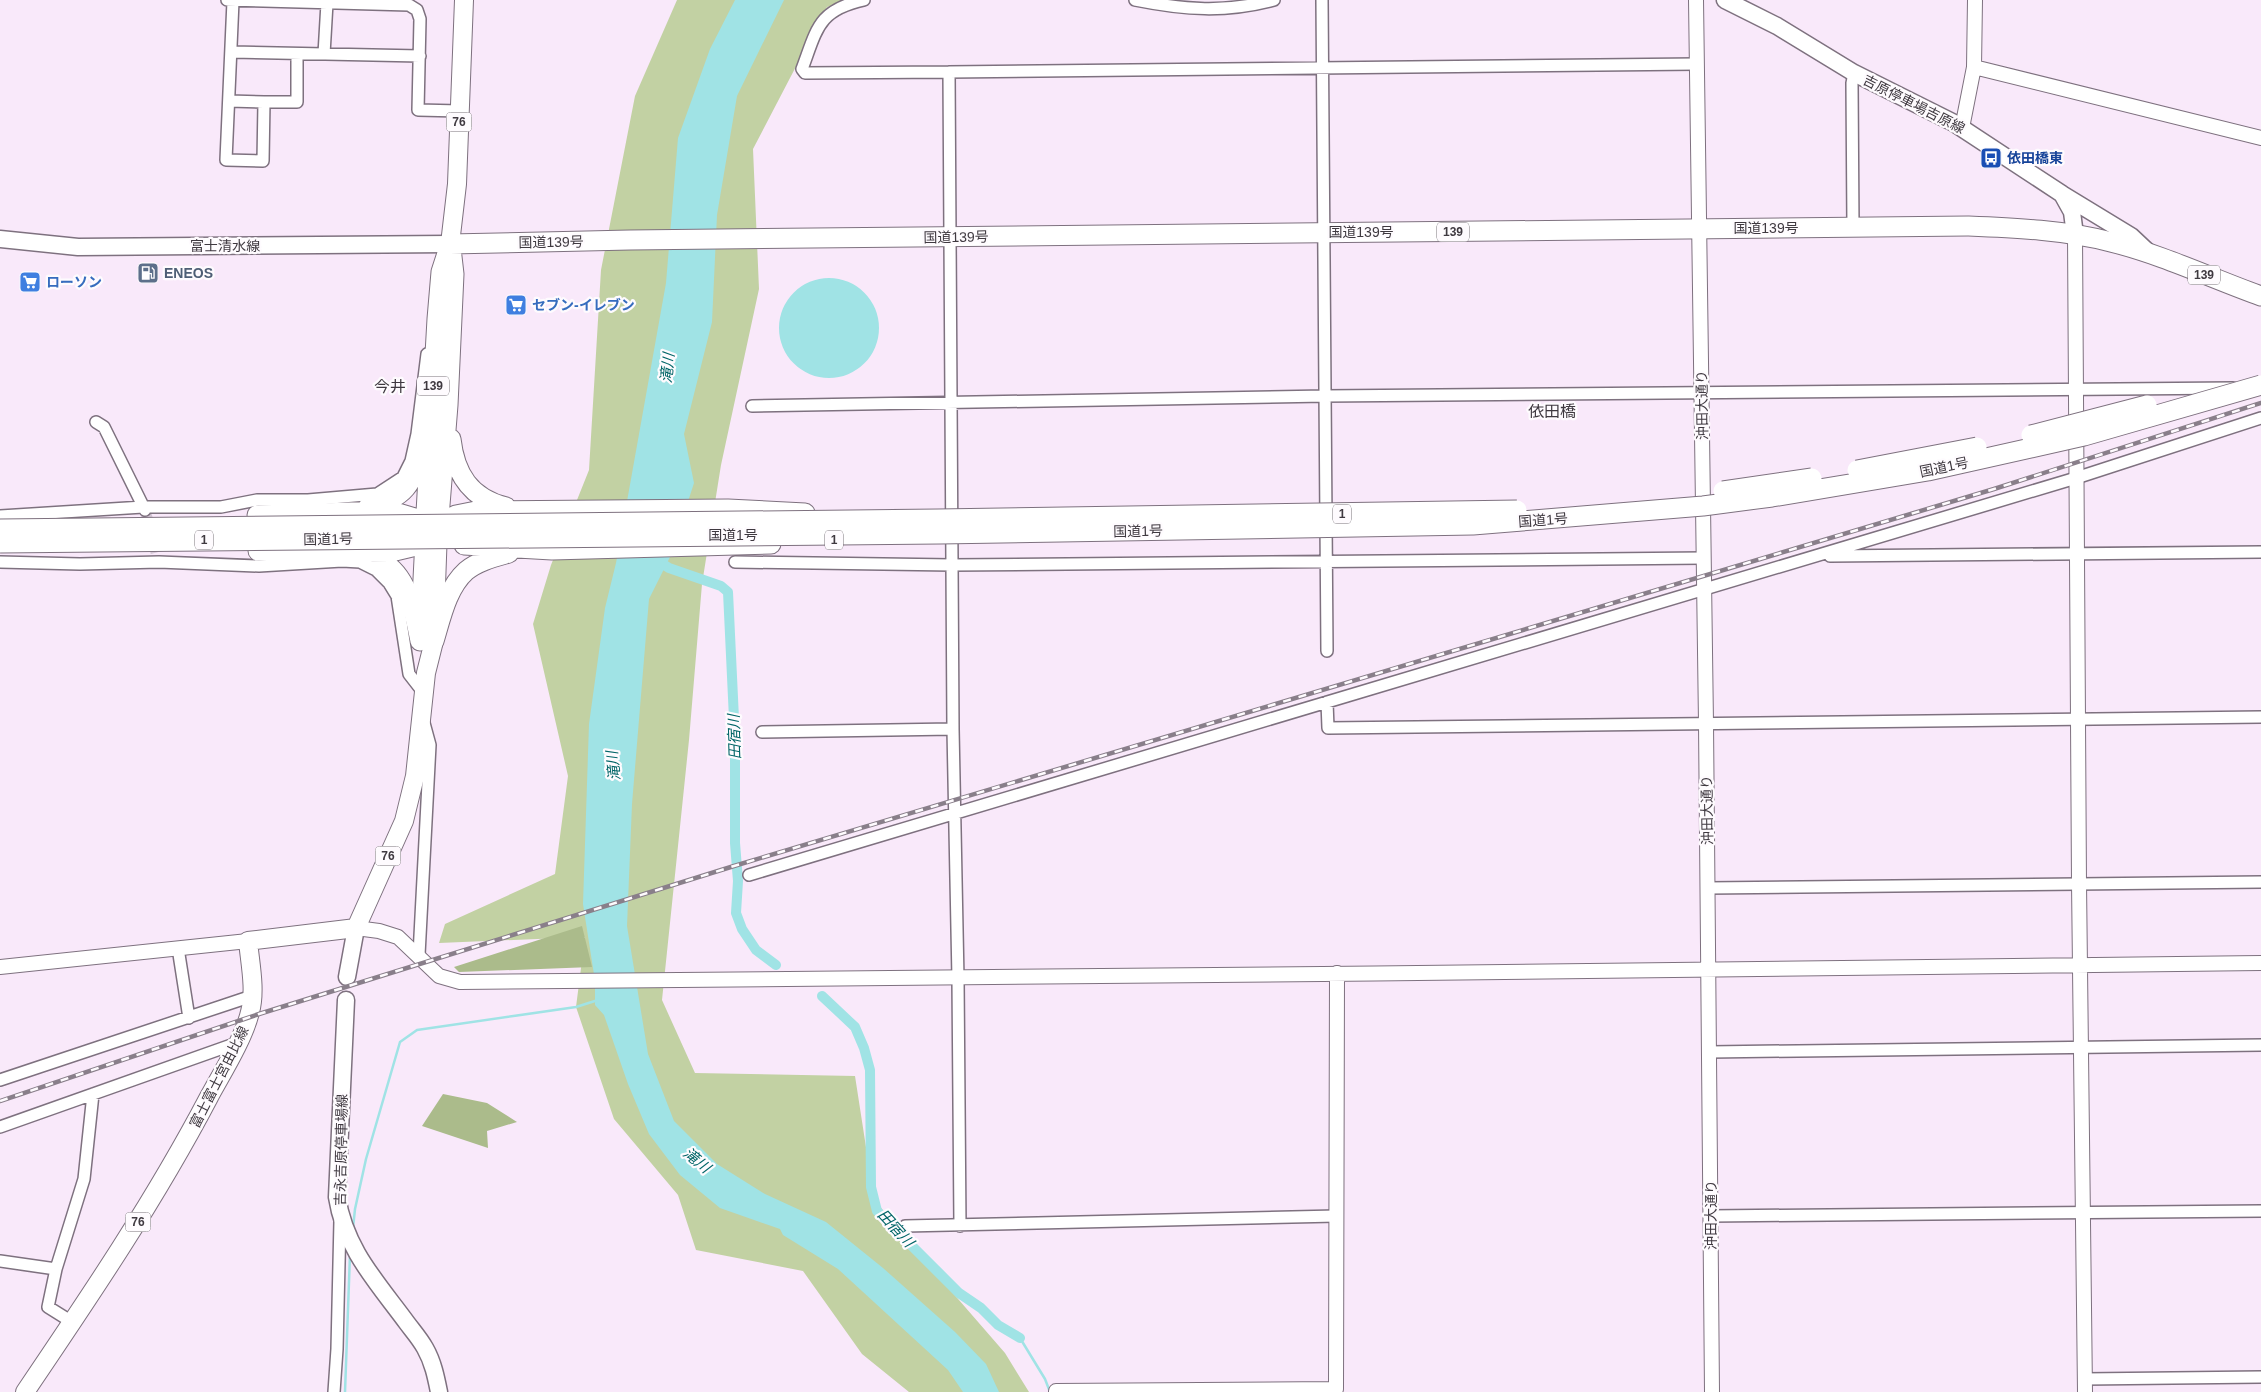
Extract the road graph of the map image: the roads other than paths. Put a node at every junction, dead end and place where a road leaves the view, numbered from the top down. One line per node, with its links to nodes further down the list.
1 (230, 0): 10 (street); 11 (street)
2 (464, 0): 22 (main road, 76)
3 (864, 0): 18 (street)
4 (1135, 0): 5 (street)
5 (1274, 0)
6 (1322, 0): 17 (street)
7 (1696, 0): 15 (street, 沖田大通り)
8 (1725, 0): 19 (main road, 吉原停車場吉原線)
9 (1974, 0): 16 (street)
10 (327, 3): 13 (street); 14 (street)
11 (232, 52): 12 (street); 20 (street)
12 (297, 54): 13 (street); 21 (street)
13 (324, 54): 14 (street)
14 (420, 56): 22 (street)
15 (1696, 64): 17 (street); 26 (street, 沖田大通り)
16 (1974, 67): 23 (street); 24 (street)
17 (1323, 68): 18 (street); 28 (street)
18 (949, 72): 30 (street)
19 (1854, 73): 23 (main road, 吉原停車場吉原線); 27 (street)
20 (229, 100): 21 (street); 21 (street)
21 (264, 102)
22 (460, 111): 32 (main road, 76)
23 (1962, 128): 25 (main road, 吉原停車場吉原線)
24 (2261, 138)
25 (2062, 194): 29 (main road); 33 (main road, 吉原停車場吉原線)
26 (1699, 228): 27 (highway, 国道139号 / 139); 28 (highway, 国道139号 / 139); 39 (street, 沖田大通り)
27 (1853, 228): 29 (highway, 国道139号 / 139)
28 (1324, 232): 30 (highway, 国道139号 / 139); 40 (street)
29 (2075, 234): 33 (highway, 国道139号 / 139); 38 (street)
30 (950, 237): 32 (highway, 国道139号 / 139); 41 (street)
31 (0, 239): 32 (main road, 富士清水線)
32 (450, 244): 35 (highway, 139); 42 (highway, 139)
33 (2148, 252): 34 (highway, 国道139号 / 139)
34 (2261, 296)
35 (436, 319): 42 (highway, 139); 47 (street)
36 (2261, 372): 52 (highway, 国道1号 / 1, bridge)
37 (2261, 386): 38 (street); 52 (highway, 国道1号 / 1, bridge)
38 (2075, 388): 39 (street); 46 (street)
39 (1702, 393): 40 (street); 62 (street, 沖田大通り)
40 (1325, 396): 41 (street); 65 (street)
41 (951, 401): 43 (street); 66 (street)
42 (440, 404): 48 (highway, 1); 49 (highway, 1); 54 (highway, 139)
43 (752, 406)
44 (2261, 418): 46 (street)
45 (96, 422): 47 (street)
46 (2076, 478): 60 (street); 61 (street)
47 (144, 508): 50 (street)
48 (519, 510): 52 (highway, 1, bridge); 54 (highway, 1)
49 (352, 512): 51 (highway, 1); 54 (highway, 1)
50 (0, 516)
51 (0, 522)
52 (939, 527): 53 (highway, 国道1号 / 1, bridge); 55 (highway, 国道1号 / 1, bridge); 56 (highway, 1, bridge)
53 (0, 529)
54 (432, 530): 56 (highway, 1); 59 (highway, 1); 68 (main road, 76)
55 (0, 543)
56 (519, 549): 68 (highway, 1)
57 (0, 552): 59 (highway, 1)
58 (2261, 552): 60 (street)
59 (364, 553): 68 (highway, 1)
60 (2077, 554): 61 (street); 74 (street)
61 (1816, 556): 67 (street)
62 (1704, 558): 65 (street); 67 (street, 沖田大通り)
63 (0, 562): 70 (street)
64 (735, 562): 66 (street)
65 (1326, 562): 66 (street); 69 (street)
66 (952, 565): 76 (street)
67 (1704, 591): 71 (street); 75 (street, 沖田大通り)
68 (427, 641): 70 (main road, 76)
69 (1327, 651)
70 (423, 692): 72 (main road, 76)
71 (1327, 702): 75 (street); 78 (street)
72 (421, 712): 79 (main road, 76); 80 (street)
73 (2261, 717): 74 (street)
74 (2078, 719): 75 (street); 83 (street)
75 (1706, 723): 84 (street, 沖田大通り)
76 (953, 729): 77 (street); 78 (street)
77 (762, 732)
78 (954, 814): 81 (street); 95 (street)
79 (404, 821): 80 (street); 85 (main road, 76)
80 (425, 830): 88 (street)
81 (749, 875)
82 (2261, 882): 83 (street)
83 (2078, 883): 84 (street); 90 (street)
84 (1708, 888): 92 (street, 沖田大通り)
85 (356, 928): 86 (main road); 88 (street); 94 (main road)
86 (248, 940): 87 (street); 96 (main road, 富士富士宮由比線 / 76)
87 (178, 948): 91 (street); 98 (street)
88 (419, 955): 95 (street)
89 (2261, 963): 90 (street)
90 (2081, 965): 92 (street); 101 (street)
91 (0, 967)
92 (1709, 969): 93 (street); 102 (street, 沖田大通り)
93 (1337, 973): 95 (street); 109 (street)
94 (347, 977)
95 (958, 979): 112 (street)
96 (252, 996): 98 (street); 99 (main road, 富士富士宮由比線 / 76)
97 (346, 1000): 108 (main road, 吉永吉原停車場線)
98 (189, 1018): 103 (street)
99 (237, 1043): 104 (street); 115 (main road, 富士富士宮由比線 / 76)
100 (2261, 1045): 101 (street)
101 (2082, 1048): 102 (street); 107 (street)
102 (1710, 1052): 110 (street, 沖田大通り)
103 (0, 1080)
104 (93, 1094): 105 (street); 114 (street)
105 (0, 1127)
106 (2261, 1211): 107 (street)
107 (2083, 1214): 110 (street); 117 (street)
108 (340, 1216): 120 (street); 121 (main road, 吉永吉原停車場線)
109 (1336, 1216): 112 (street); 118 (street)
110 (1711, 1216): 122 (street, 沖田大通り)
111 (905, 1226): 112 (street)
112 (960, 1226)
113 (0, 1261): 114 (street)
114 (56, 1269): 115 (street)
115 (72, 1322): 119 (main road, 富士富士宮由比線 / 76)
116 (2261, 1377): 117 (street)
117 (2085, 1386)
118 (1056, 1391)
119 (25, 1392)
120 (334, 1392)
121 (439, 1392)
122 (1712, 1392)

